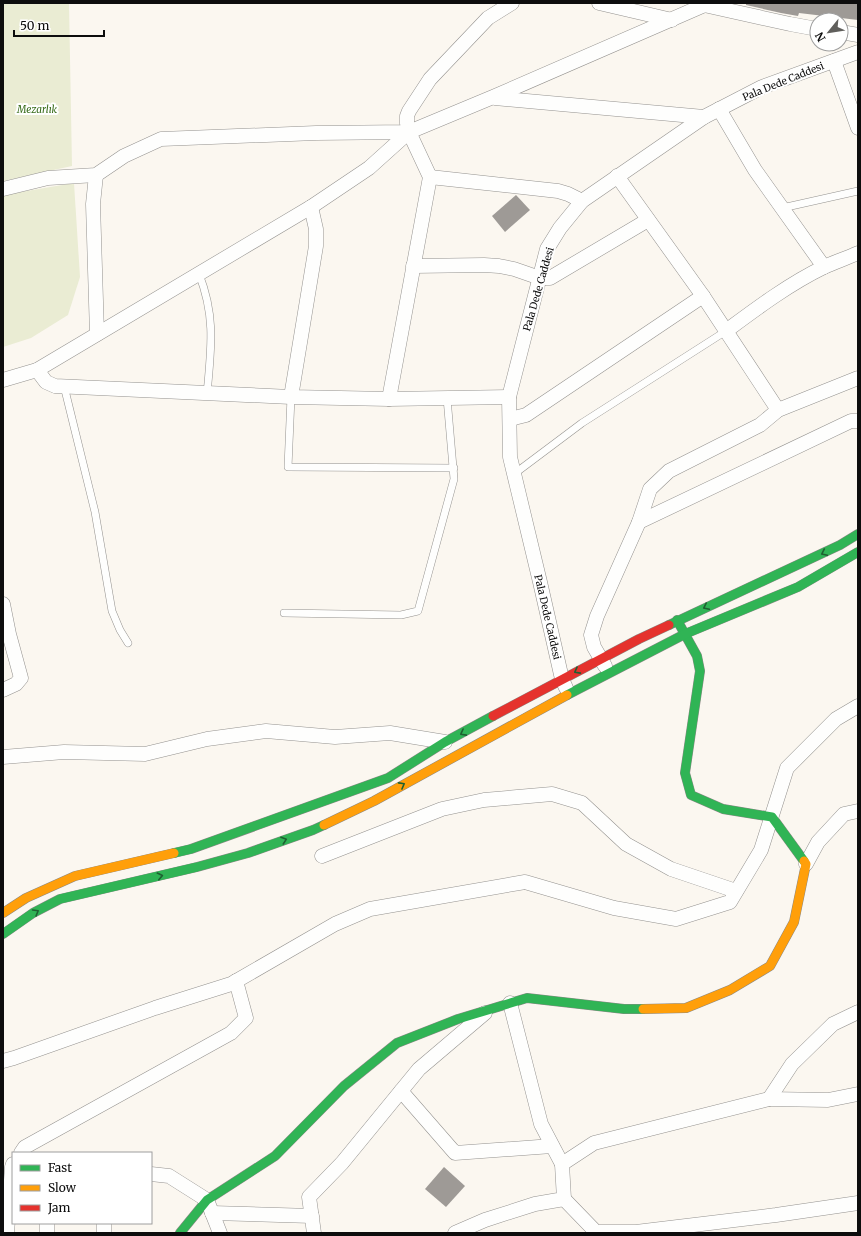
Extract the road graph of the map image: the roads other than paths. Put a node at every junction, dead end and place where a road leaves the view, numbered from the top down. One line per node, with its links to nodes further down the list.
1 (512, 3): 12 (street)
2 (599, 3): 4 (street)
3 (707, 4): 4 (street); 5 (street)
4 (672, 20): 8 (street)
5 (809, 28)
6 (858, 52): 7 (street, Pala Dede Caddesi)
7 (834, 61): 9 (street, Pala Dede Caddesi); 11 (street)
8 (493, 97): 10 (street); 12 (street)
9 (719, 109): 10 (street, Pala Dede Caddesi); 20 (street)
10 (704, 116): 14 (street, Pala Dede Caddesi)
11 (858, 128)
12 (409, 132): 13 (street); 15 (street); 19 (street)
13 (96, 175): 16 (street); 29 (street)
14 (617, 176): 18 (street, Pala Dede Caddesi); 21 (street)
15 (430, 177): 18 (street); 23 (street)
16 (3, 189)
17 (858, 192): 20 (lane)
18 (582, 201): 26 (street, Pala Dede Caddesi)
19 (311, 207): 25 (street); 35 (street)
20 (782, 209): 24 (street)
21 (648, 220): 26 (street); 27 (street)
22 (858, 253): 24 (street)
23 (413, 266): 26 (street); 38 (street)
24 (824, 267): 28 (street)
25 (199, 274): 29 (street); 34 (lane)
26 (540, 278): 36 (street, Pala Dede Caddesi)
27 (702, 296): 28 (street); 40 (street)
28 (726, 331): 39 (street); 43 (lane)
29 (97, 334): 30 (street)
30 (37, 370): 32 (street); 33 (street)
31 (858, 378): 39 (street)
32 (3, 380)
33 (64, 386): 34 (street); 51 (lane)
34 (206, 394): 35 (street)
35 (291, 397): 38 (street); 42 (lane)
36 (509, 397): 37 (street); 40 (street, Pala Dede Caddesi)
37 (447, 398): 38 (street); 42 (lane)
38 (389, 399)
39 (778, 410): 44 (street)
40 (510, 419): 43 (street, Pala Dede Caddesi)
41 (858, 421): 44 (street)
42 (454, 468): 48 (lane)
43 (514, 474): 54 (street, Pala Dede Caddesi)
44 (639, 522): 52 (street)
45 (858, 534): 49 (street, one-way to 49)
46 (858, 552): 50 (street)
47 (3, 604): 55 (street)
48 (284, 613)
49 (677, 620): 50 (street); 52 (street)
50 (685, 634): 53 (street); 61 (street)
51 (128, 643)
52 (601, 659): 53 (street); 54 (street, one-way to 54)
53 (609, 673): 56 (street)
54 (562, 679): 56 (street, Pala Dede Caddesi); 58 (street, one-way to 58)
55 (3, 690)
56 (570, 693): 66 (street, one-way to 56)
57 (858, 706): 61 (street)
58 (445, 742): 59 (street); 65 (street)
59 (3, 757)
60 (858, 811): 63 (street)
61 (772, 817): 63 (street); 64 (street)
62 (322, 856): 64 (street)
63 (806, 864): 68 (street)
64 (736, 891): 67 (street)
65 (3, 913)
66 (3, 934)
67 (236, 981): 71 (street); 76 (street)
68 (510, 1003): 69 (street); 75 (street)
69 (490, 1009): 72 (street); 81 (street)
70 (858, 1012): 74 (street)
71 (3, 1061)
72 (401, 1091): 75 (street); 84 (street)
73 (858, 1094): 74 (street)
74 (769, 1099): 77 (street)
75 (552, 1146): 77 (street)
76 (26, 1151)
77 (562, 1164): 80 (street)
78 (12, 1167): 86 (street)
79 (152, 1174): 81 (street)
80 (564, 1199): 85 (street); 90 (street)
81 (207, 1200): 83 (street); 87 (street)
82 (858, 1203): 85 (street)
83 (212, 1213): 84 (street); 88 (street)
84 (312, 1216): 89 (street)
85 (596, 1232)
86 (7, 1233)
87 (180, 1233)
88 (220, 1233)
89 (314, 1233)
90 (455, 1233)

